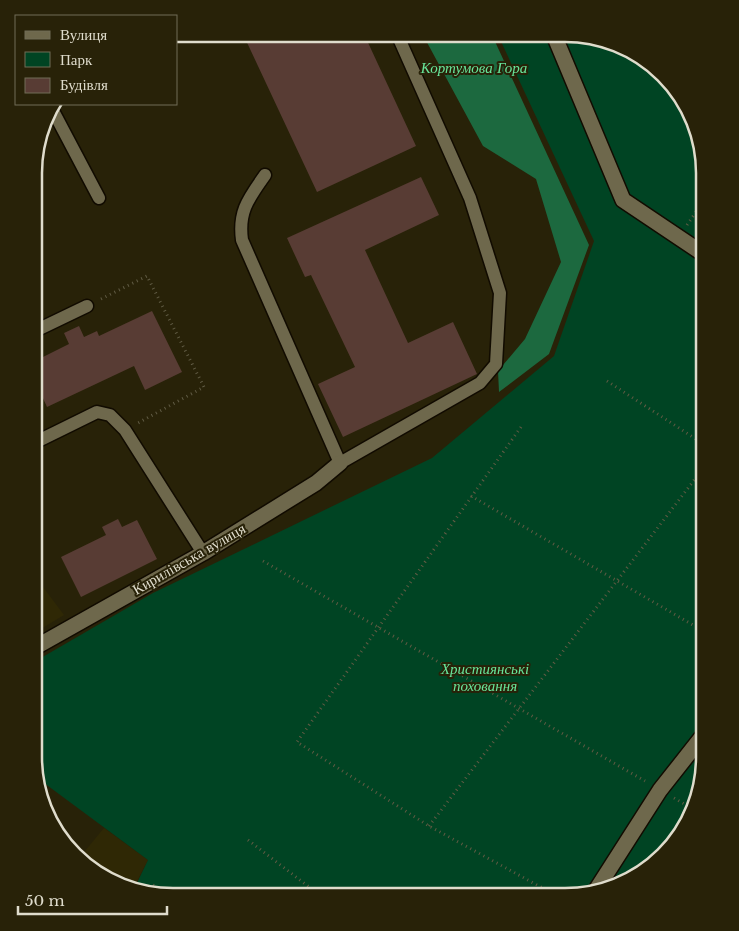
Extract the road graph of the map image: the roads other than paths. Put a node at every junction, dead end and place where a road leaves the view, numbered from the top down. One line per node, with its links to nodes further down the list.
1 (401, 42): 10 (lane)
2 (557, 42): 6 (street)
3 (56, 116): 5 (lane)
4 (264, 174): 10 (lane)
5 (100, 198)
6 (696, 249)
7 (87, 306): 8 (lane)
8 (42, 328)
9 (42, 439): 11 (lane)
10 (340, 463): 11 (street, Кирилівська вулиця)
11 (203, 553): 12 (street, Кирилівська вулиця)
12 (42, 644)
13 (696, 744): 14 (street)
14 (600, 884)

